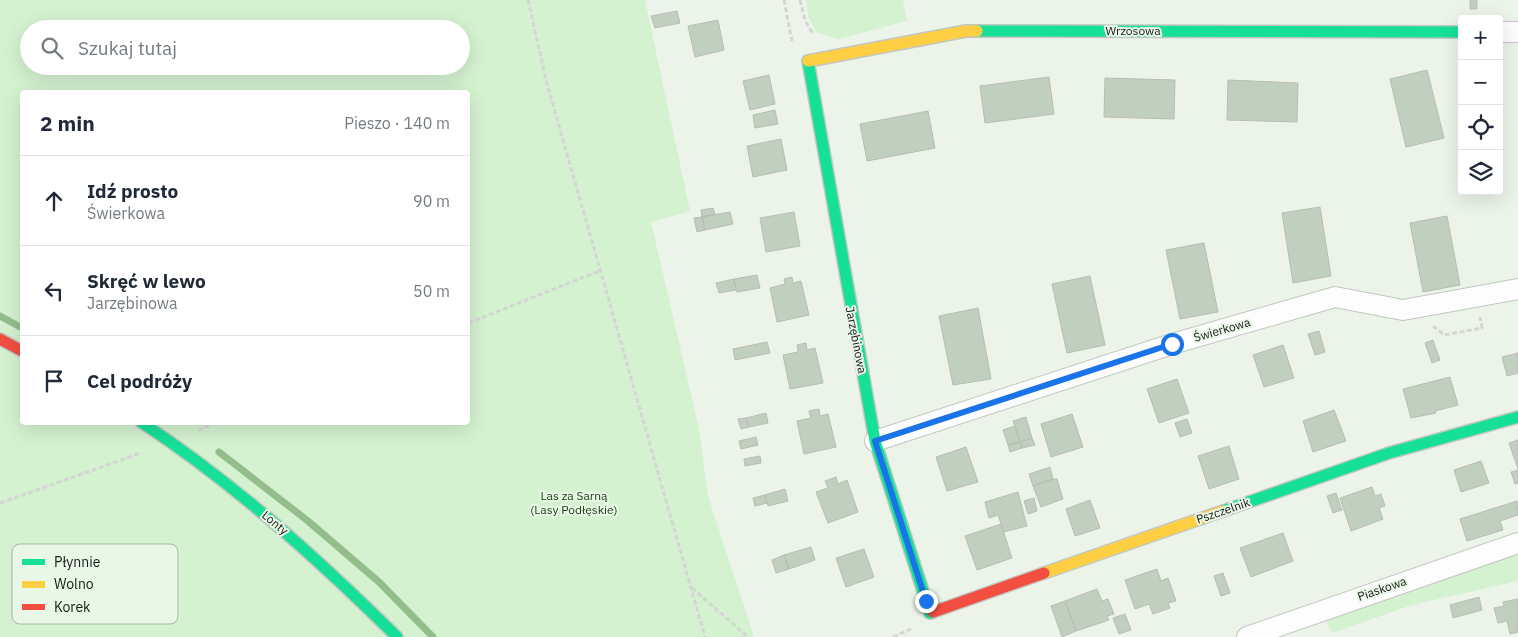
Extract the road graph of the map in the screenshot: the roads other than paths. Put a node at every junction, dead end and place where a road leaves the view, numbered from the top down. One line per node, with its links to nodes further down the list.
1 (1458, 32): 4 (street, Wrzosowa)
2 (1503, 32): 3 (street)
3 (1518, 32)
4 (807, 61): 10 (street, Jarzębinowa)
5 (1518, 289): 10 (street, Świerkowa)
6 (0, 339): 7 (street)
7 (20, 350)
8 (1518, 417): 12 (street, Pszczelnik)
9 (146, 425): 13 (street, Lonty)
10 (875, 441): 12 (street, Jarzębinowa)
11 (1518, 543): 14 (street, Piaskowa)
12 (930, 613)
13 (397, 637)
14 (1247, 637)

